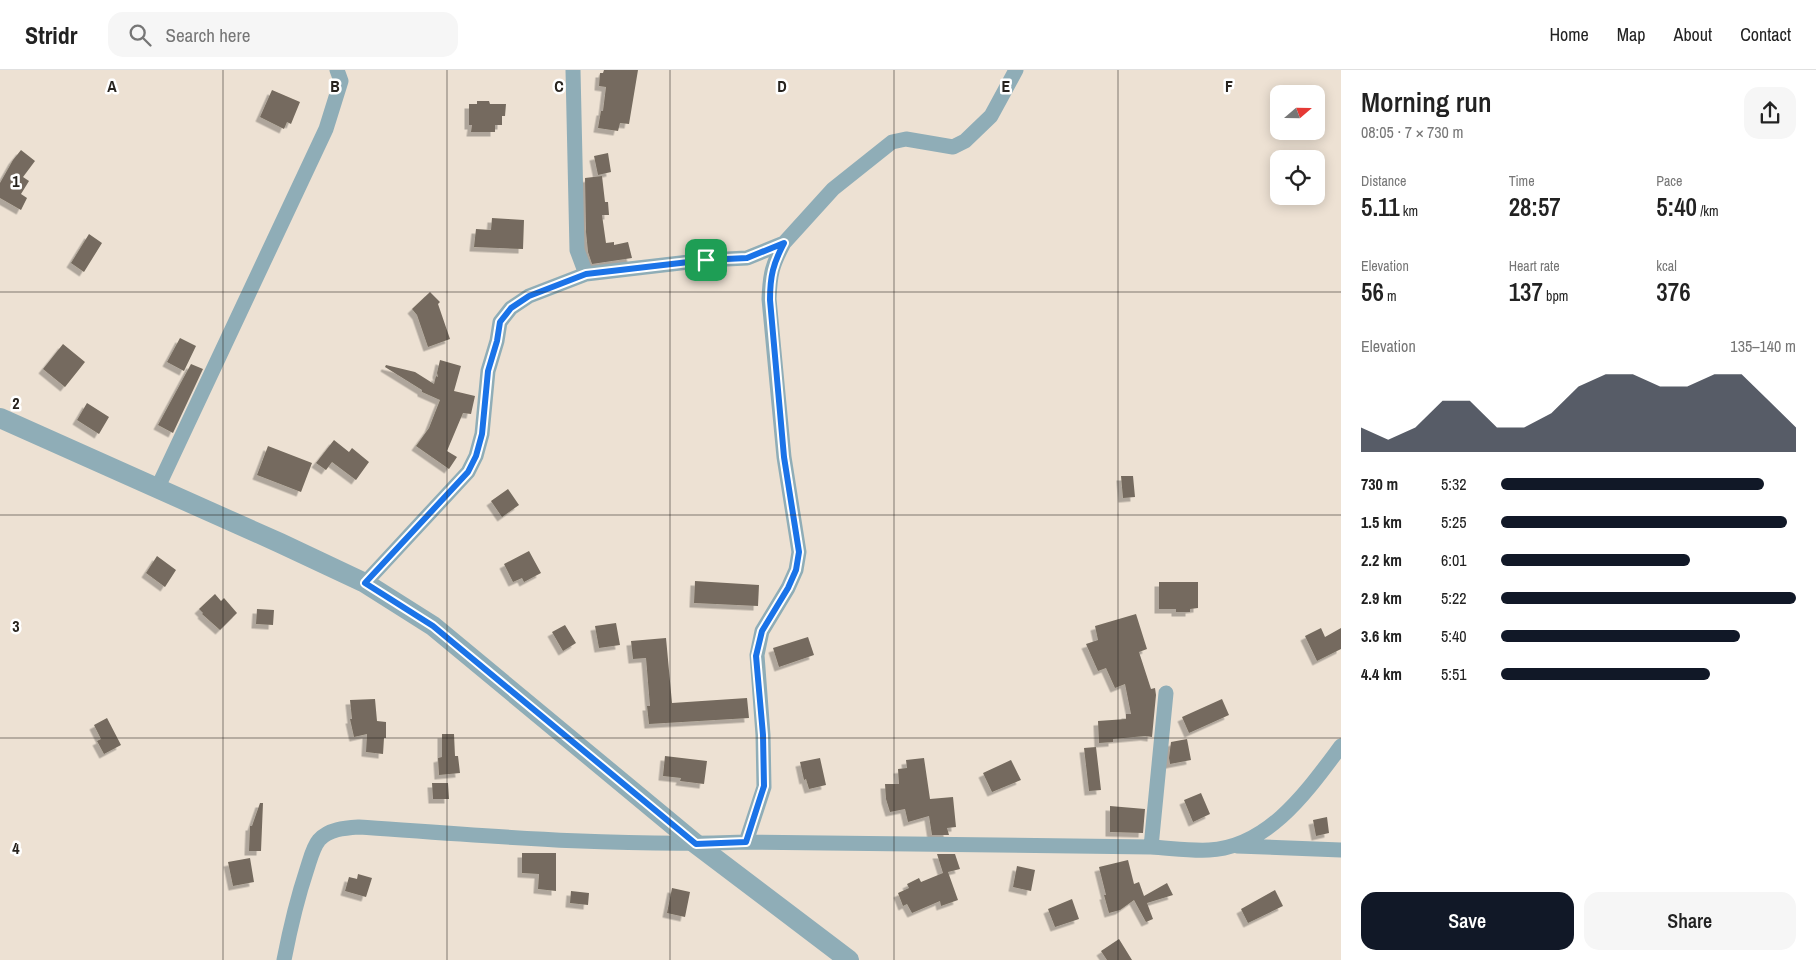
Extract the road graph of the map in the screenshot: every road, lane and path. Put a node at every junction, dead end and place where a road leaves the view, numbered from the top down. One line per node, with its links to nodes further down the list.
1 (337, 70): 7 (street)
2 (573, 70): 5 (street)
3 (1016, 70): 4 (street)
4 (784, 243): 5 (street); 11 (street)
5 (586, 274): 8 (street)
6 (0, 418): 7 (street)
7 (157, 489): 8 (street)
8 (365, 583): 12 (street)
9 (1166, 693): 14 (street)
10 (1341, 746): 13 (street)
11 (746, 842): 12 (street); 14 (street)
12 (696, 844): 16 (street); 17 (street)
13 (1233, 846): 14 (street); 15 (street)
14 (1151, 847)
15 (1341, 850)
16 (284, 960)
17 (849, 960)

